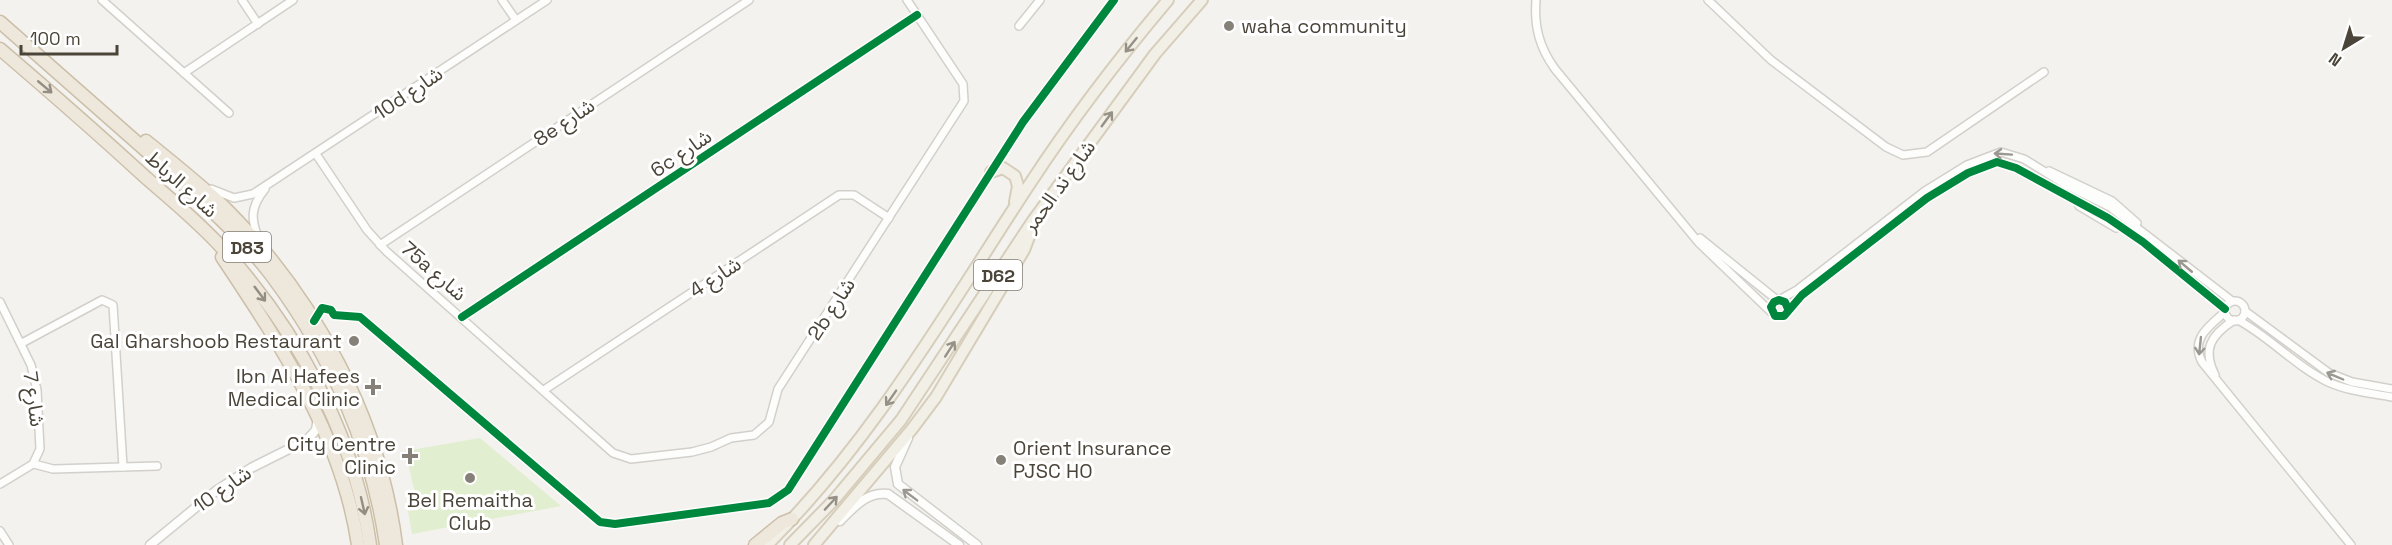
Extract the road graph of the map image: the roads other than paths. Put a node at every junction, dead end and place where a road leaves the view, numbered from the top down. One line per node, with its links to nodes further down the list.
1 (102, 0): 21 (street)
2 (242, 0): 17 (street)
3 (294, 0): 17 (street)
4 (502, 0): 15 (street)
5 (547, 0): 15 (street, 10d شارع)
6 (748, 0): 33 (street, 8e شارع)
7 (907, 0): 14 (street)
8 (1040, 0): 18 (street)
9 (1114, 0): 26 (street)
10 (1168, 0): 28 (main road, شارع ند الحمر / D62, one-way to 28)
11 (1536, 0): 30 (street)
12 (1708, 0): 20 (street)
13 (1200, 2): 31 (main road, شارع ند الحمر / D62, one-way to 13)
14 (916, 15): 29 (street, 2b شارع); 42 (street, 6c شارع)
15 (516, 20): 24 (street, 10d شارع)
16 (0, 22): 22 (highway, شارع الرباط / D83)
17 (258, 24): 21 (street)
18 (1019, 26)
19 (0, 49): 32 (highway, شارع الرباط / D83, one-way to 32)
20 (2044, 72)
21 (184, 73): 23 (street)
22 (77, 90): 25 (highway); 68 (highway, شارع الرباط / D83)
23 (229, 113)
24 (316, 154): 27 (street, 10d شارع); 33 (street, 75a شارع)
25 (181, 170): 27 (street, 10d شارع); 34 (highway)
26 (991, 171): 28 (main road); 44 (street)
27 (269, 185): 34 (street, 10d شارع)
28 (1014, 208): 61 (main road, شارع ند الحمر / D62, one-way to 61)
29 (889, 218): 48 (street, شارع 4); 55 (street, 2b شارع)
30 (1680, 219): 35 (street); 41 (street)
31 (1032, 222): 51 (main road); 72 (main road, شارع ند الحمر / D62, one-way to 31)
32 (201, 226): 50 (highway); 67 (highway, شارع الرباط / D83, one-way to 67)
33 (380, 245): 42 (street, 75a شارع)
34 (265, 253): 44 (highway)
35 (1778, 300): 36 (street, one-way to 35); 38 (street); 41 (street)
36 (2232, 301): 39 (street); 40 (street)
37 (0, 302): 45 (street, شارع 7)
38 (1788, 309): 39 (street); 41 (street)
39 (2225, 311): 43 (street); 46 (street, one-way to 46)
40 (2245, 311): 43 (street); 47 (street, one-way to 40)
41 (1772, 313)
42 (462, 317): 48 (street, 75a شارع)
43 (2236, 320): 46 (street); 49 (street)
44 (314, 321): 69 (highway)
45 (22, 344): 54 (street, شارع 7); 58 (street)
46 (2219, 383): 76 (street)
47 (2392, 389)
48 (544, 390): 55 (street, 75a شارع)
49 (2392, 397)
50 (318, 415): 52 (street, شارع 10); 53 (highway)
51 (912, 429): 62 (street, one-way to 51); 64 (main road)
52 (300, 444): 53 (street); 65 (street, شارع 10)
53 (332, 451): 66 (highway)
54 (39, 457): 56 (street); 59 (street)
55 (636, 459)
56 (34, 464): 59 (street); 60 (street)
57 (157, 466): 58 (street)
58 (123, 467): 59 (street)
59 (54, 469)
60 (1, 483)
61 (792, 519): 70 (highway); 71 (main road, شارع ند الحمر / D62)
62 (952, 526): 63 (street); 75 (street)
63 (939, 530): 64 (street); 74 (street)
64 (826, 533): 73 (main road)
65 (150, 545)
66 (358, 545)
67 (370, 545)
68 (386, 545)
69 (396, 545)
70 (755, 545)
71 (766, 545)
72 (790, 545)
73 (814, 545)
74 (959, 545)
75 (977, 545)
76 (2351, 545)

